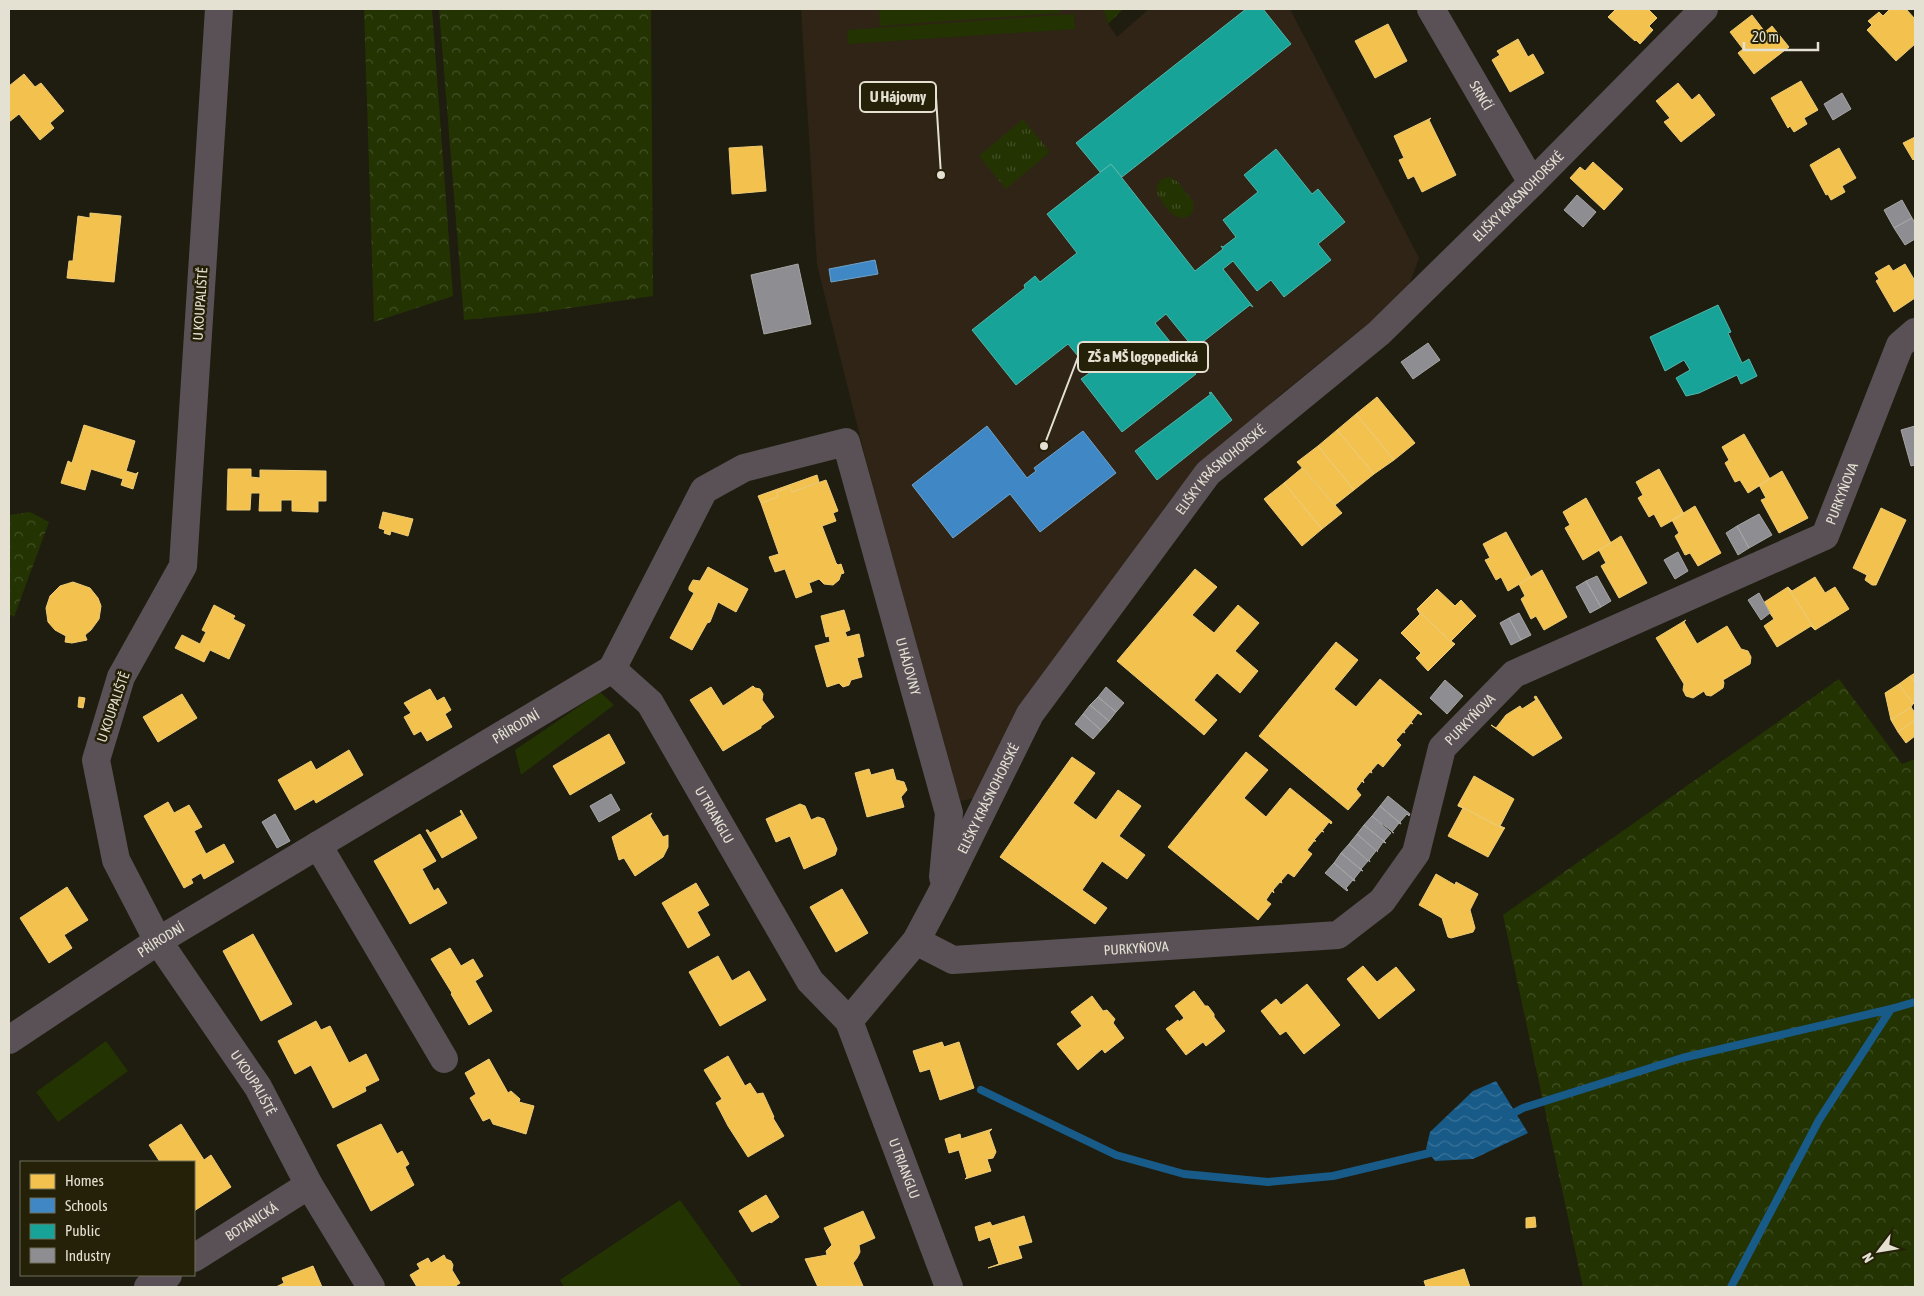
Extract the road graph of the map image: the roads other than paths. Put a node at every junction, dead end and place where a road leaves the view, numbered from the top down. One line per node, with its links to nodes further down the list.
1 (218, 9): 9 (street, U KOUPALIŠTĚ)
2 (1430, 9): 4 (street, SRNČÍ)
3 (1704, 9): 4 (street, ELIŠKY KRÁSNOHORSKÉ)
4 (1532, 183): 8 (street, ELIŠKY KRÁSNOHORSKÉ)
5 (1915, 332): 10 (street, PURKYŇOVA)
6 (612, 669): 7 (street, PŘÍRODNÍ); 8 (street, U HÁJOVNY); 11 (street, U TRIANGLU)
7 (318, 845): 9 (street, PŘÍRODNÍ); 13 (street)
8 (941, 894): 10 (street, ELIŠKY KRÁSNOHORSKÉ)
9 (158, 941): 12 (street, PŘÍRODNÍ); 14 (street, U KOUPALIŠTĚ)
10 (916, 941): 11 (street, ELIŠKY KRÁSNOHORSKÉ)
11 (849, 1021): 19 (street, U TRIANGLU)
12 (9, 1040)
13 (444, 1059)
14 (309, 1185): 15 (street, BOTANICKÁ); 18 (street, U KOUPALIŠTĚ)
15 (195, 1257)
16 (166, 1276): 17 (street)
17 (148, 1287)
18 (370, 1287)
19 (949, 1287)

